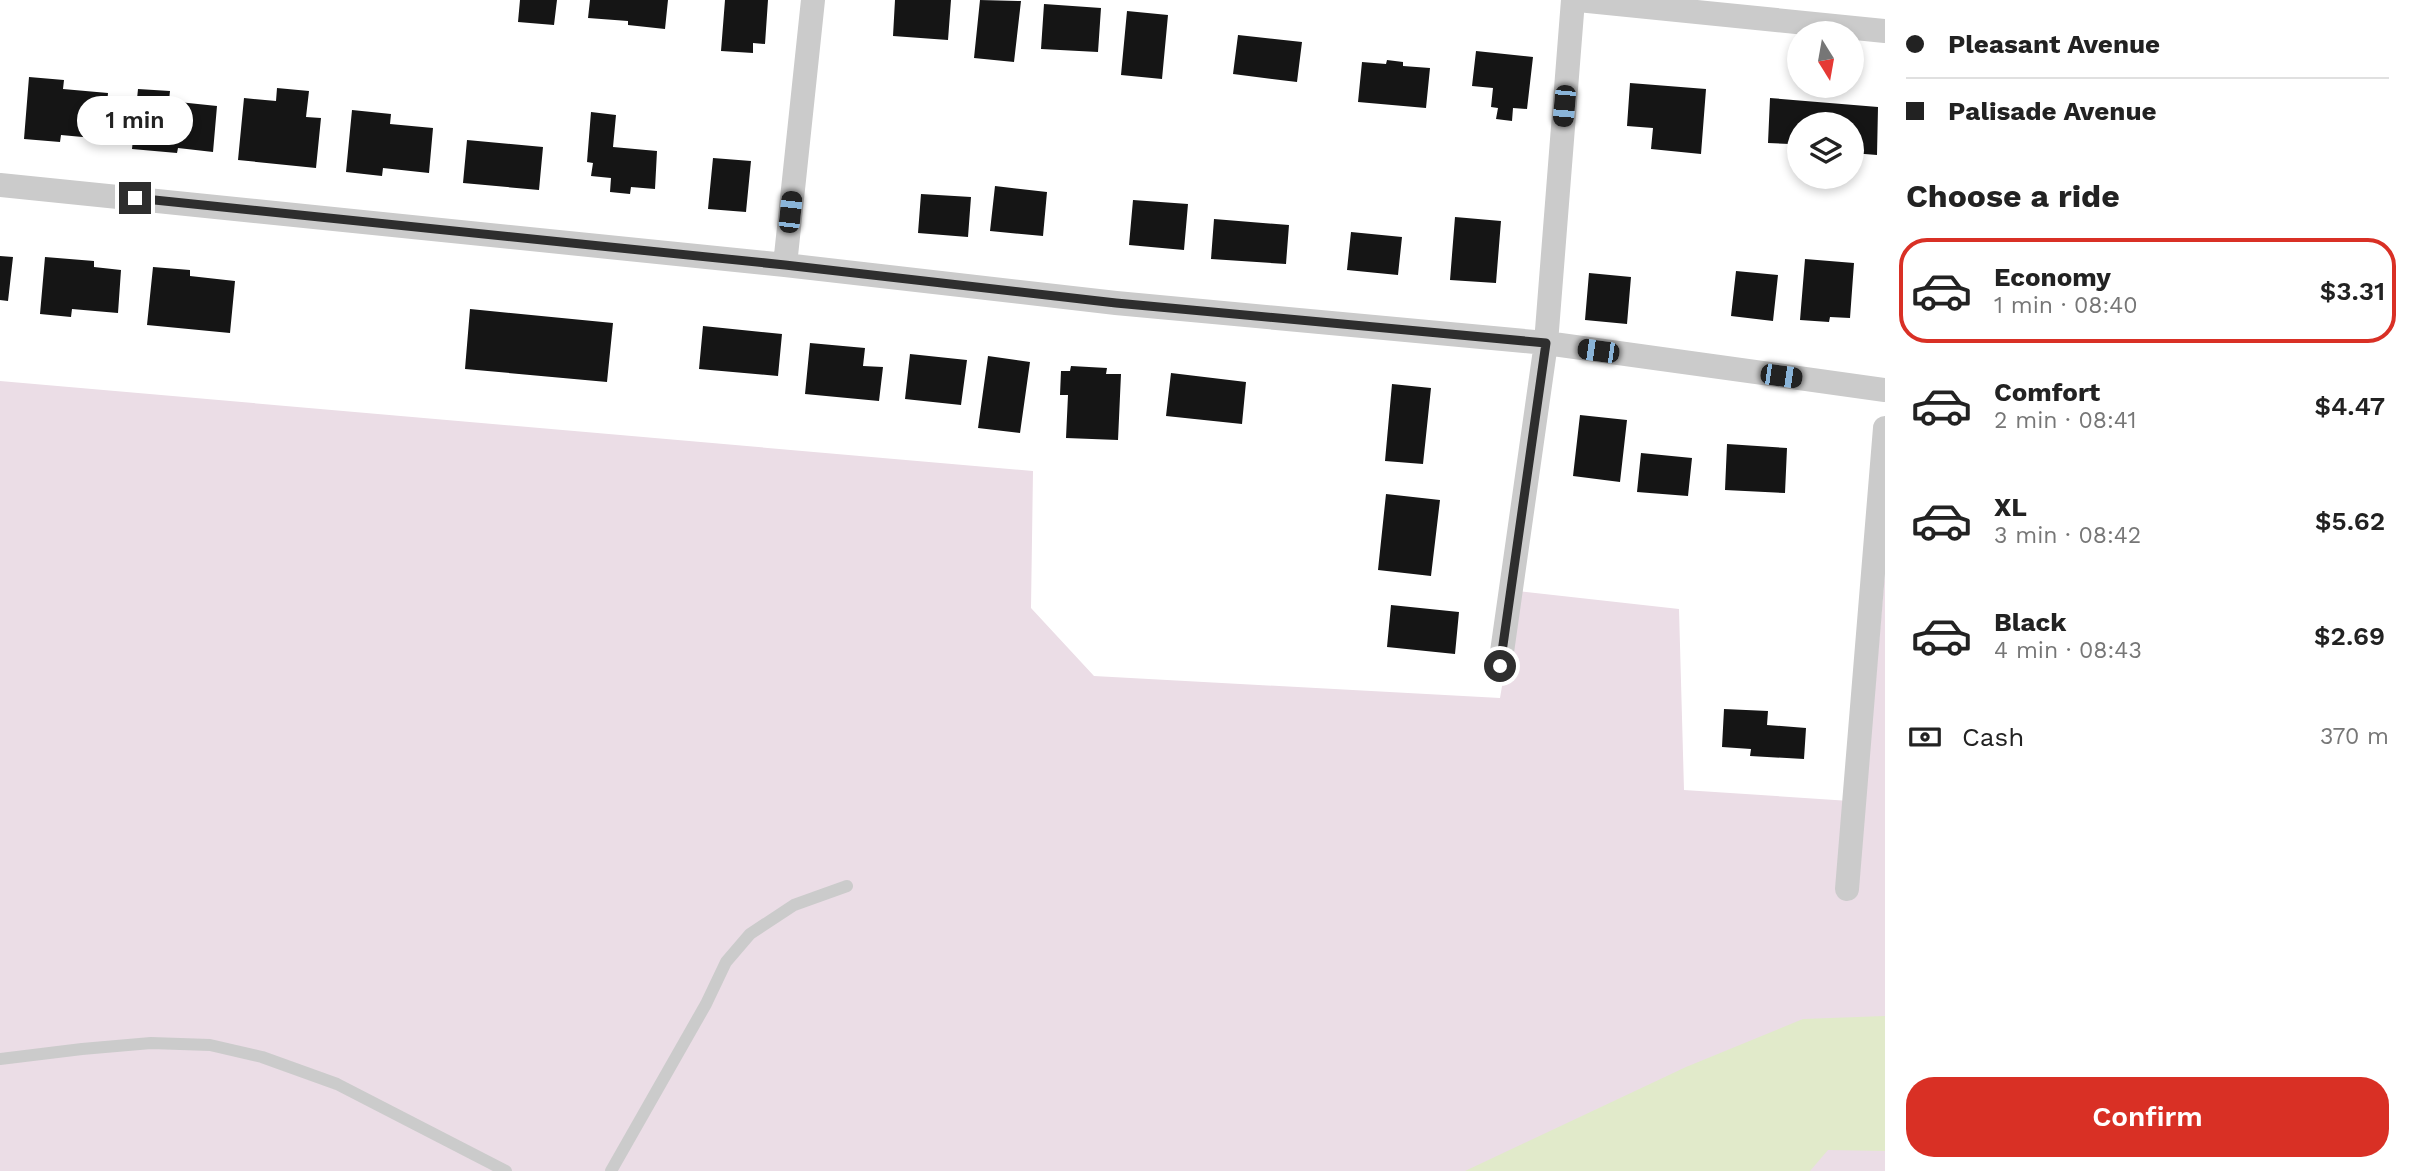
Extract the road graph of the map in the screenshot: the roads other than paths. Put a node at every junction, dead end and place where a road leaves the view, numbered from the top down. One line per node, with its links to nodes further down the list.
1 (813, 0): 6 (street)
2 (1573, 0): 7 (street)
3 (1578, 0): 4 (street)
4 (1885, 31)
5 (0, 185): 6 (street)
6 (785, 265): 7 (street)
7 (1546, 343): 8 (street); 10 (street)
8 (1885, 390)
9 (1885, 428): 12 (street)
10 (1500, 666)
11 (848, 886): 15 (lane)
12 (1847, 889)
13 (0, 1059): 14 (lane)
14 (506, 1171)
15 (611, 1171)

